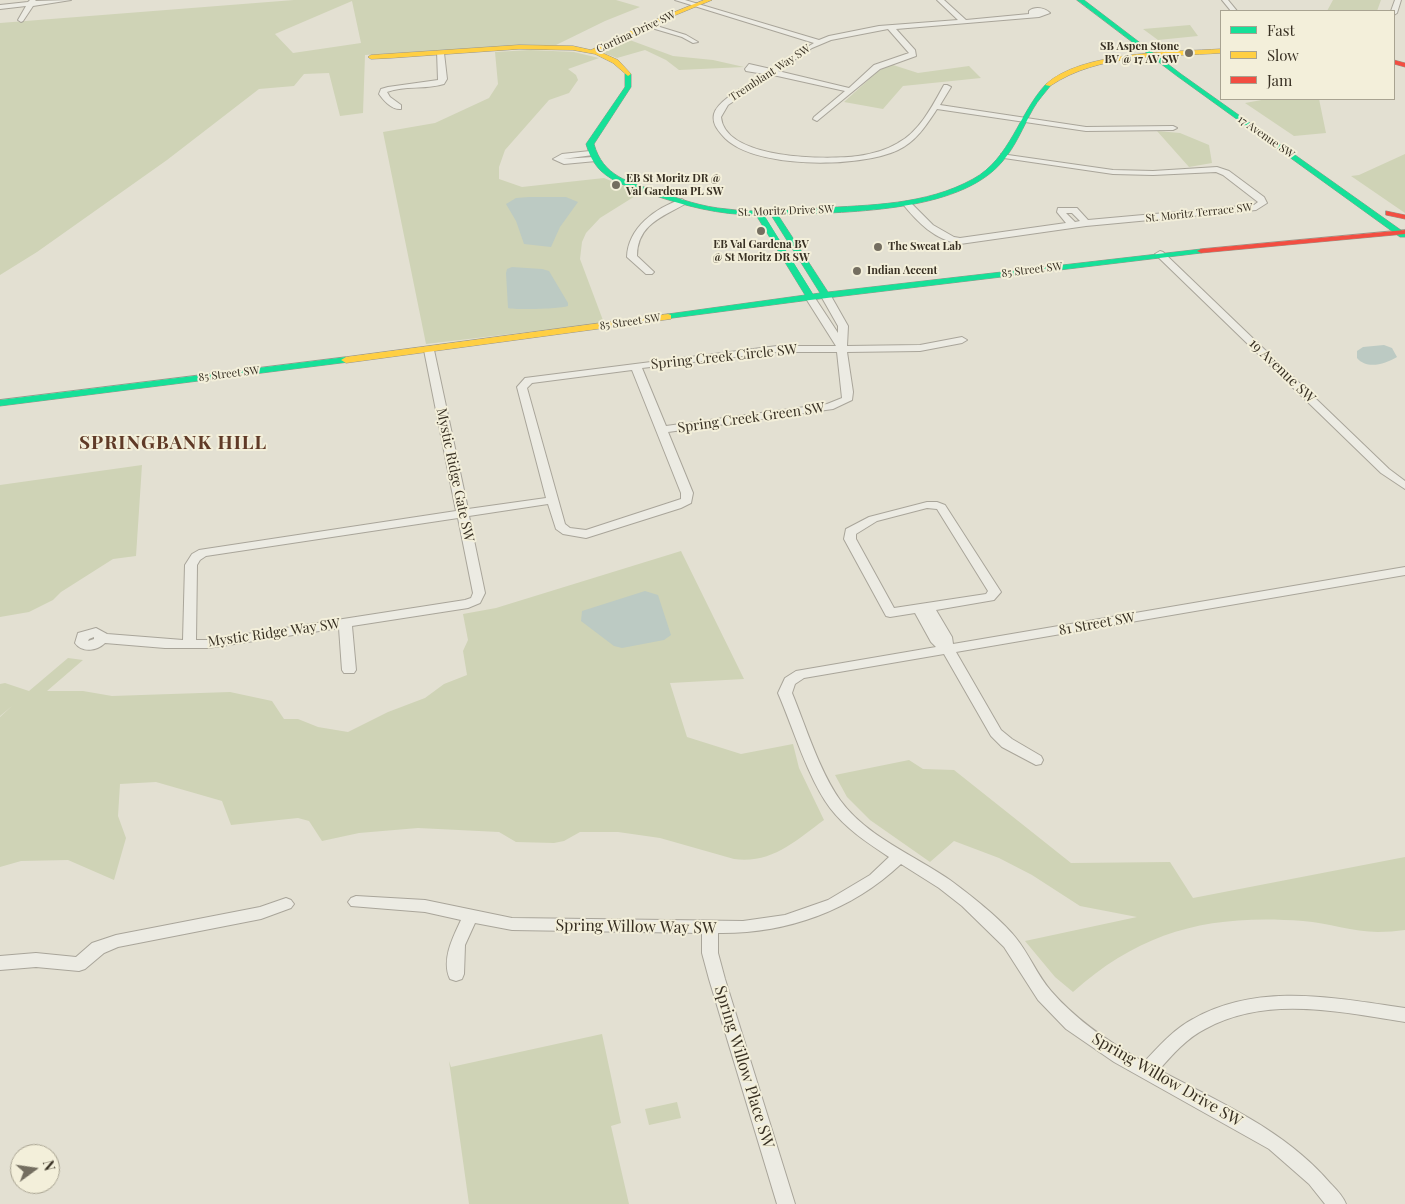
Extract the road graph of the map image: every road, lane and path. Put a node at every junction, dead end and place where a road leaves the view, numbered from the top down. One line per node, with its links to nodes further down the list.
1 (68, 0): 9 (street)
2 (678, 0): 10 (street)
3 (709, 0): 10 (street, Cortina Drive SW)
4 (940, 0): 16 (street)
5 (1080, 0): 21 (street, 17 Avenue SW)
6 (1094, 0): 27 (street, 17 Avenue SW)
7 (1216, 0): 12 (street)
8 (1225, 0): 13 (street)
9 (32, 2): 11 (street); 15 (street)
10 (696, 5): 17 (street, Cortina Drive SW); 20 (street)
11 (0, 7)
12 (1224, 10)
13 (1233, 10)
14 (1037, 15): 16 (street, Tremblant Way SW)
15 (21, 20)
16 (964, 22): 18 (street, Tremblant Way SW)
17 (647, 25): 19 (street); 22 (street, Cortina Drive SW)
18 (890, 27): 20 (street, Tremblant Way SW); 33 (street)
19 (695, 42)
20 (819, 42): 31 (street, Tremblant Way SW)
21 (1139, 46): 27 (street, 17 Avenue SW); 28 (street)
22 (592, 52): 23 (street, St. Moritz Drive SW); 42 (street, St. Moritz Drive SW)
23 (440, 53): 26 (street, St. Moritz Drive SW); 36 (street)
24 (1220, 53): 27 (street)
25 (1220, 53): 30 (street)
26 (371, 57)
27 (1164, 59): 28 (street, St. Moritz Drive SW); 29 (street, St. Moritz Drive SW); 30 (street); 30 (street, 17 Avenue SW); 44 (street, 17 Avenue SW)
28 (1133, 60): 29 (street, St. Moritz Drive SW)
29 (1087, 67): 39 (street, St. Moritz Drive SW)
30 (1192, 67): 34 (street, 17 Avenue SW)
31 (771, 72): 33 (street); 37 (street, Tremblant Way SW)
32 (947, 87): 37 (street)
33 (850, 90): 38 (street)
34 (1220, 93)
35 (1228, 100): 46 (street, 17 Avenue SW)
36 (398, 106)
37 (934, 106): 39 (street)
38 (817, 119)
39 (1025, 120): 40 (street); 41 (street, St. Moritz Drive SW)
40 (1172, 128)
41 (1004, 156): 43 (street, St. Moritz Drive SW); 49 (street, St. Moritz Terrace SW)
42 (682, 202): 47 (street, St. Moritz Drive SW); 55 (street)
43 (906, 203): 45 (street, St. Moritz Drive SW); 50 (street, St. Moritz Terrace SW)
44 (1364, 206): 51 (street); 52 (street, 17 Avenue SW)
45 (773, 213): 47 (street, St. Moritz Drive SW); 56 (street)
46 (1389, 213): 48 (street); 52 (street, 17 Avenue SW)
47 (758, 214): 59 (street)
48 (1405, 217)
49 (1086, 223): 50 (street, St. Moritz Terrace SW); 50 (street)
50 (1073, 225)
51 (1368, 228): 52 (street, 85 Street SW); 53 (street, 85 Street SW)
52 (1402, 229): 53 (street, 85 Street SW)
53 (1261, 244): 54 (street, 85 Street SW)
54 (1160, 254): 57 (street, 85 Street SW); 66 (street, 19 Avenue SW)
55 (649, 272)
56 (815, 279): 57 (street); 58 (street)
57 (868, 291): 58 (street, 85 Street SW)
58 (826, 296): 59 (street, 85 Street SW); 61 (street, Spring Creek Green SW)
59 (810, 298): 61 (street, Spring Creek Green SW); 62 (street, 85 Street SW)
60 (962, 340): 61 (street, Spring Creek Circle SW)
61 (842, 348): 63 (street, Spring Creek Circle SW); 65 (street, Spring Creek Green SW)
62 (429, 350): 64 (street, 85 Street SW); 68 (street, Mystic Ridge Gate SW)
63 (636, 366): 65 (street, Spring Creek Circle SW); 67 (street, Spring Creek Circle SW)
64 (0, 403)
65 (662, 430): 67 (street, Spring Creek Circle SW)
66 (1405, 486)
67 (553, 500): 68 (street, Mystic Ridge Way SW)
68 (463, 514): 70 (street, Mystic Ridge Gate SW); 74 (street, Mystic Ridge Way SW)
69 (1405, 571): 75 (street, 81 Street SW)
70 (476, 600): 72 (street, Mystic Ridge Way SW)
71 (923, 608): 71 (street); 75 (street)
72 (345, 623): 74 (street, Mystic Ridge Way SW); 76 (street)
73 (102, 638): 74 (street)
74 (189, 644)
75 (948, 650): 77 (street, 81 Street SW); 78 (street)
76 (349, 670)
77 (789, 680): 79 (street, Spring Willow Drive SW)
78 (1036, 760)
79 (899, 857): 83 (street, Spring Willow Way SW); 87 (street, Spring Willow Drive SW)
80 (356, 902): 82 (street, Spring Willow Way SW)
81 (286, 904): 84 (street)
82 (471, 915): 83 (street, Spring Willow Way SW); 85 (street)
83 (710, 928): 88 (street, Spring Willow Place SW)
84 (0, 963)
85 (456, 974)
86 (1405, 1015): 87 (street)
87 (1147, 1071): 89 (street, Spring Willow Drive SW)
88 (786, 1204)
89 (1337, 1204)

